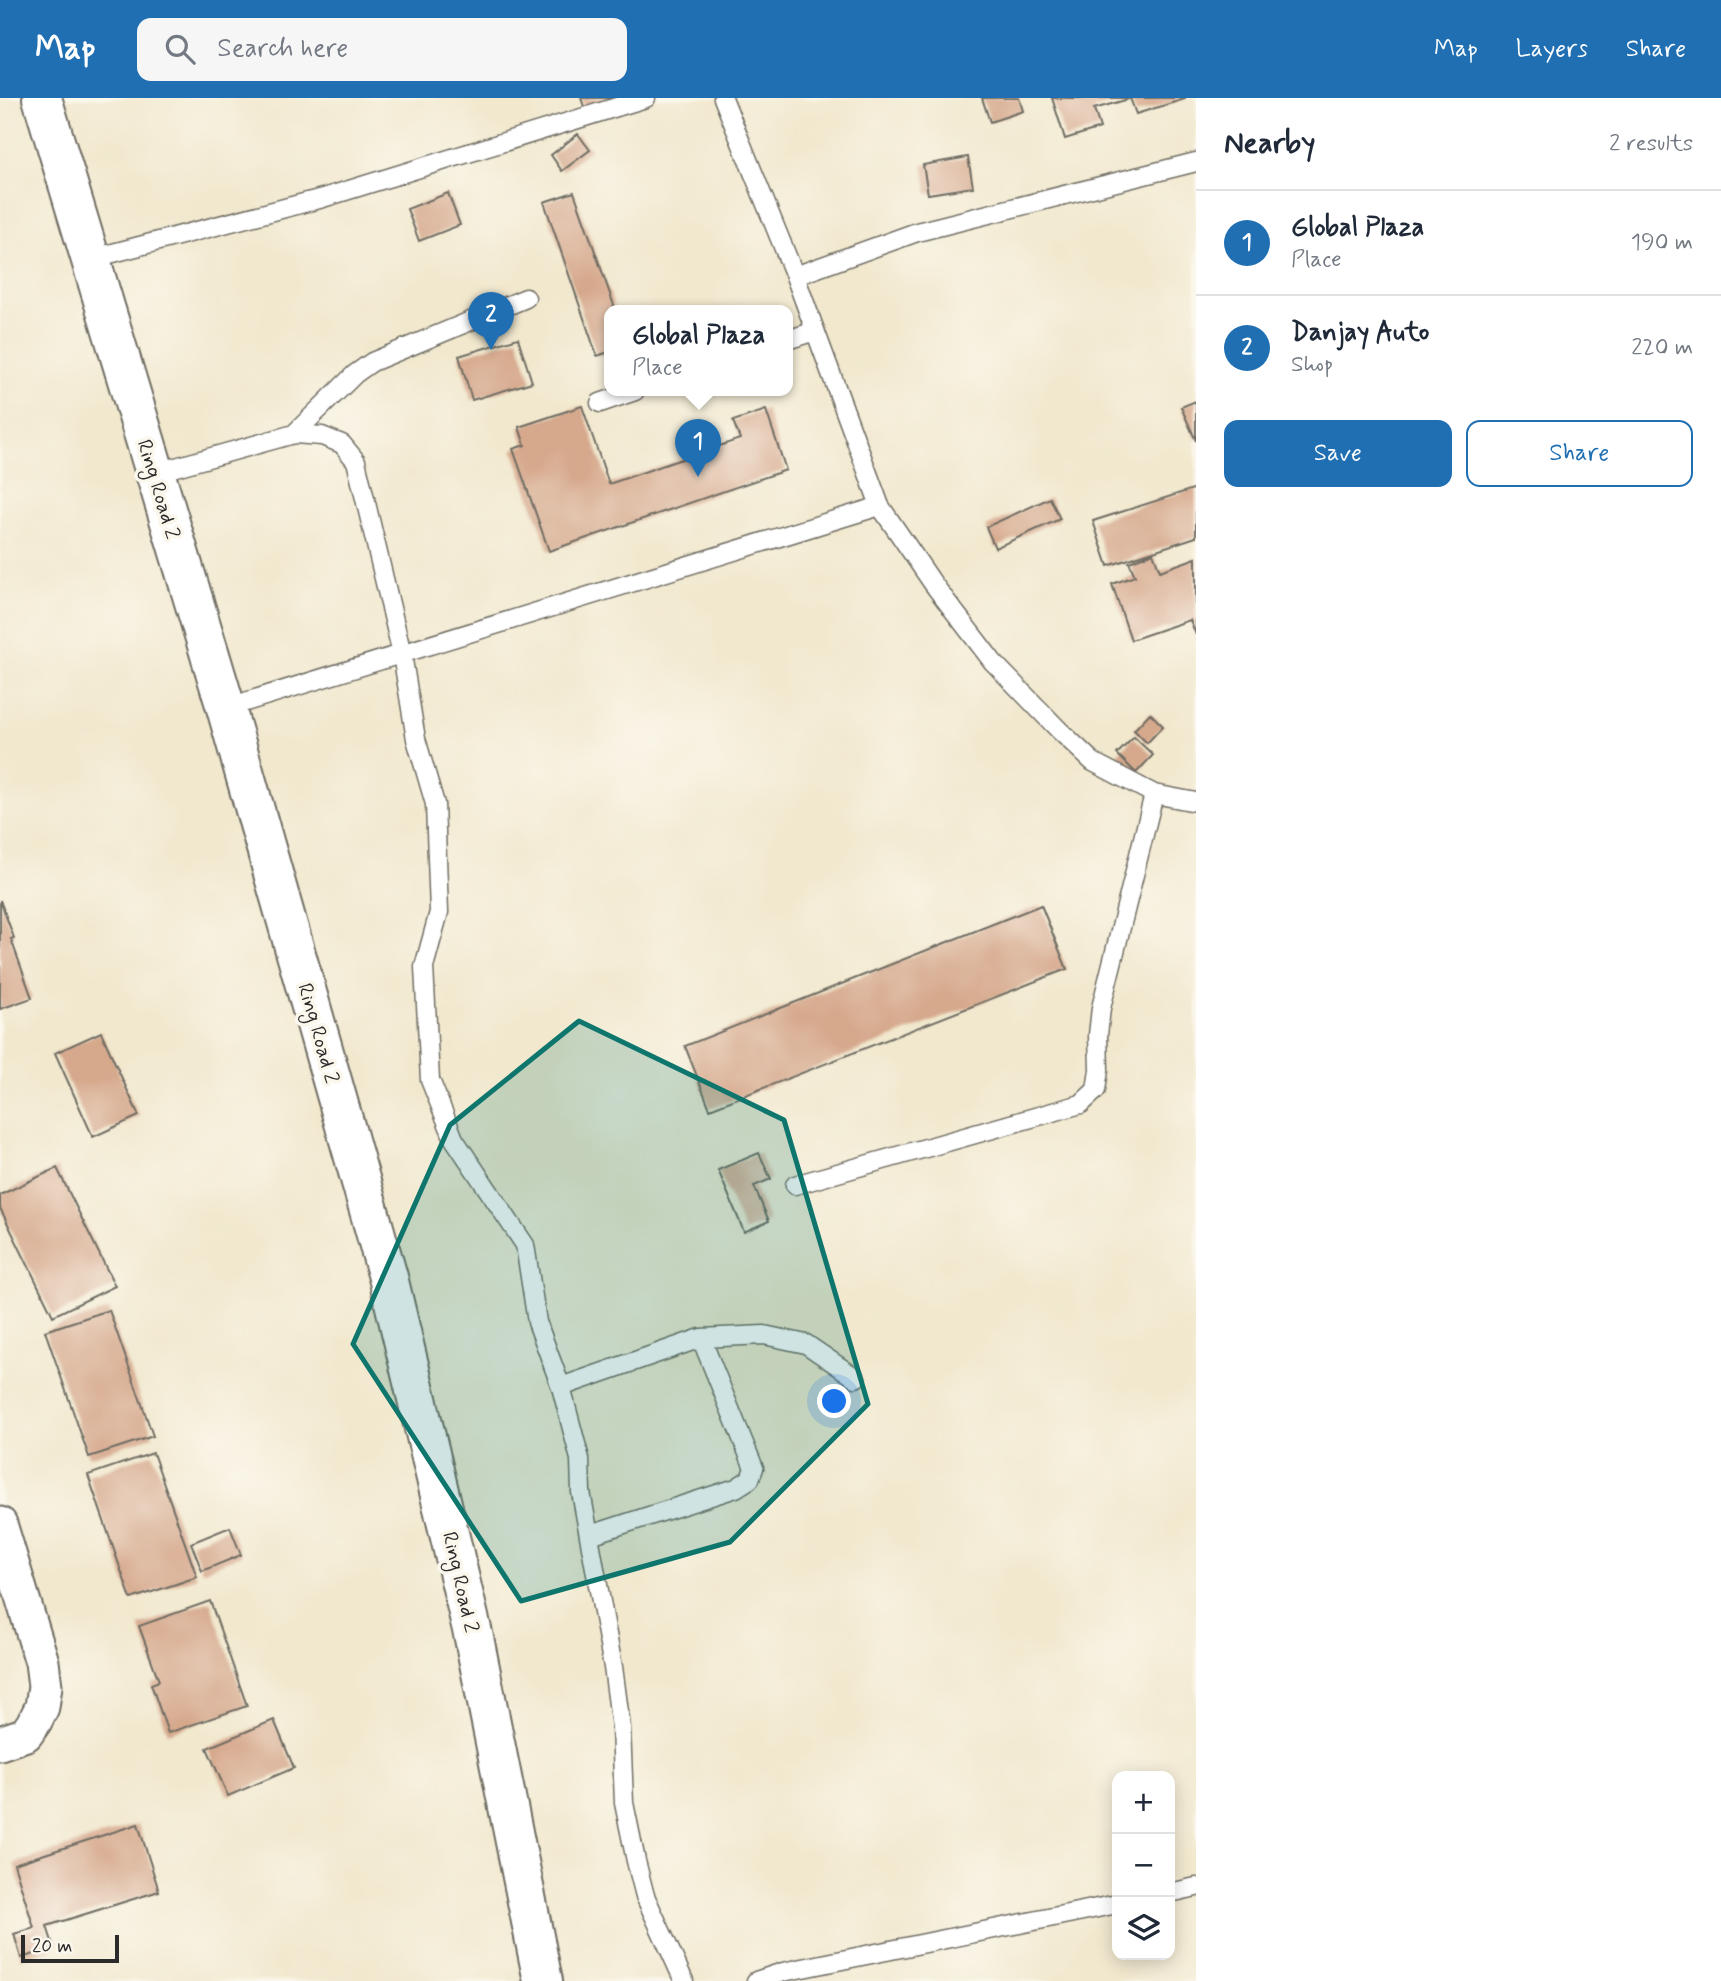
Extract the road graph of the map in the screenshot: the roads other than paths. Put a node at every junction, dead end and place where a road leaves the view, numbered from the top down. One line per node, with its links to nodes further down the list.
1 (41, 98): 5 (main road, Ring Road 2)
2 (646, 98): 5 (lane)
3 (723, 98): 6 (lane)
4 (1196, 162): 6 (lane)
5 (90, 259): 13 (main road, Ring Road 2)
6 (794, 276): 8 (lane)
7 (526, 298): 12 (lane)
8 (815, 331): 9 (lane); 14 (lane)
9 (793, 339)
10 (620, 396): 11 (lane)
11 (600, 403)
12 (293, 434): 13 (lane); 15 (lane)
13 (154, 473): 16 (main road, Ring Road 2)
14 (880, 506): 15 (lane); 17 (lane)
15 (402, 654): 16 (lane); 22 (lane)
16 (226, 708): 30 (main road, Ring Road 2)
17 (1154, 794): 18 (lane); 19 (lane)
18 (1196, 802)
19 (795, 1185)
20 (701, 1338): 21 (lane); 22 (lane); 24 (lane)
21 (856, 1378)
22 (561, 1387): 24 (lane)
23 (0, 1524): 25 (street)
24 (590, 1535): 31 (lane)
25 (0, 1743)
26 (1196, 1887): 27 (lane)
27 (1175, 1892)
28 (1112, 1905): 29 (lane)
29 (784, 1976): 32 (lane)
30 (543, 1981)
31 (684, 1981)
32 (756, 1981)

